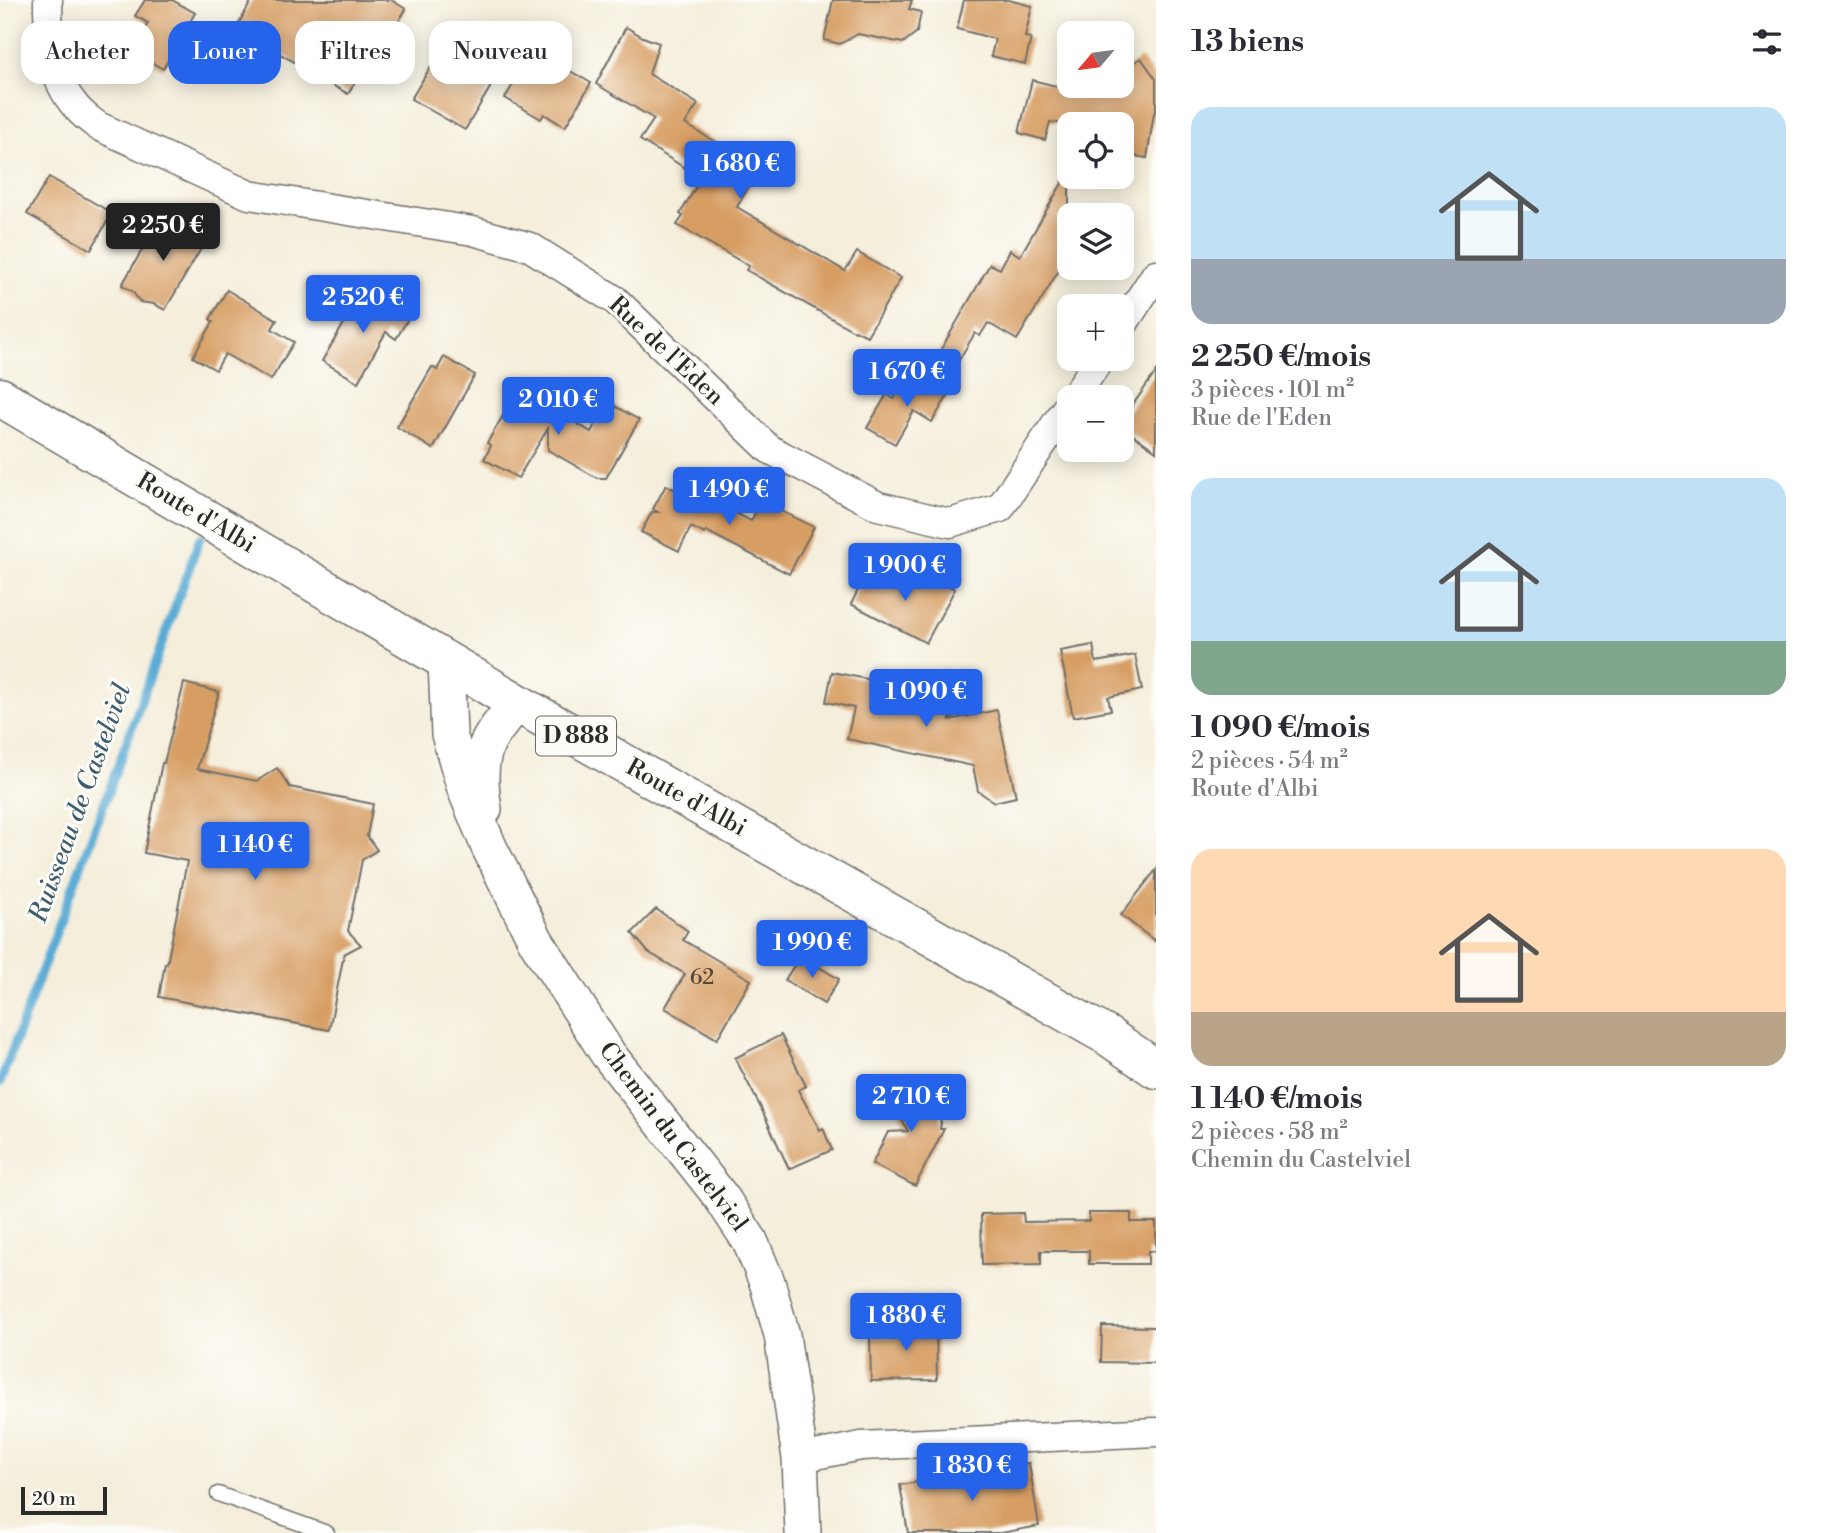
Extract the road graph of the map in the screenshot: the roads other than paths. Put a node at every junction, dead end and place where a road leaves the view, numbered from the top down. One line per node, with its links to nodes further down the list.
1 (48, 0): 5 (street, Rue de l'Eden)
2 (1156, 274): 3 (street)
3 (1134, 308)
4 (0, 397): 6 (main road, Route d'Albi / D 888)
5 (1057, 422)
6 (446, 661): 7 (main road, Route d'Albi / D 888); 8 (street, Chemin du Castelviel)
7 (517, 703): 8 (street, Chemin du Castelviel); 9 (main road, Route d'Albi / D 888)
8 (489, 847): 11 (street, Chemin du Castelviel)
9 (1156, 1069)
10 (1156, 1432): 11 (street)
11 (800, 1458): 14 (street, Chemin du Castelviel)
12 (218, 1494): 13 (lane)
13 (327, 1533)
14 (803, 1533)

